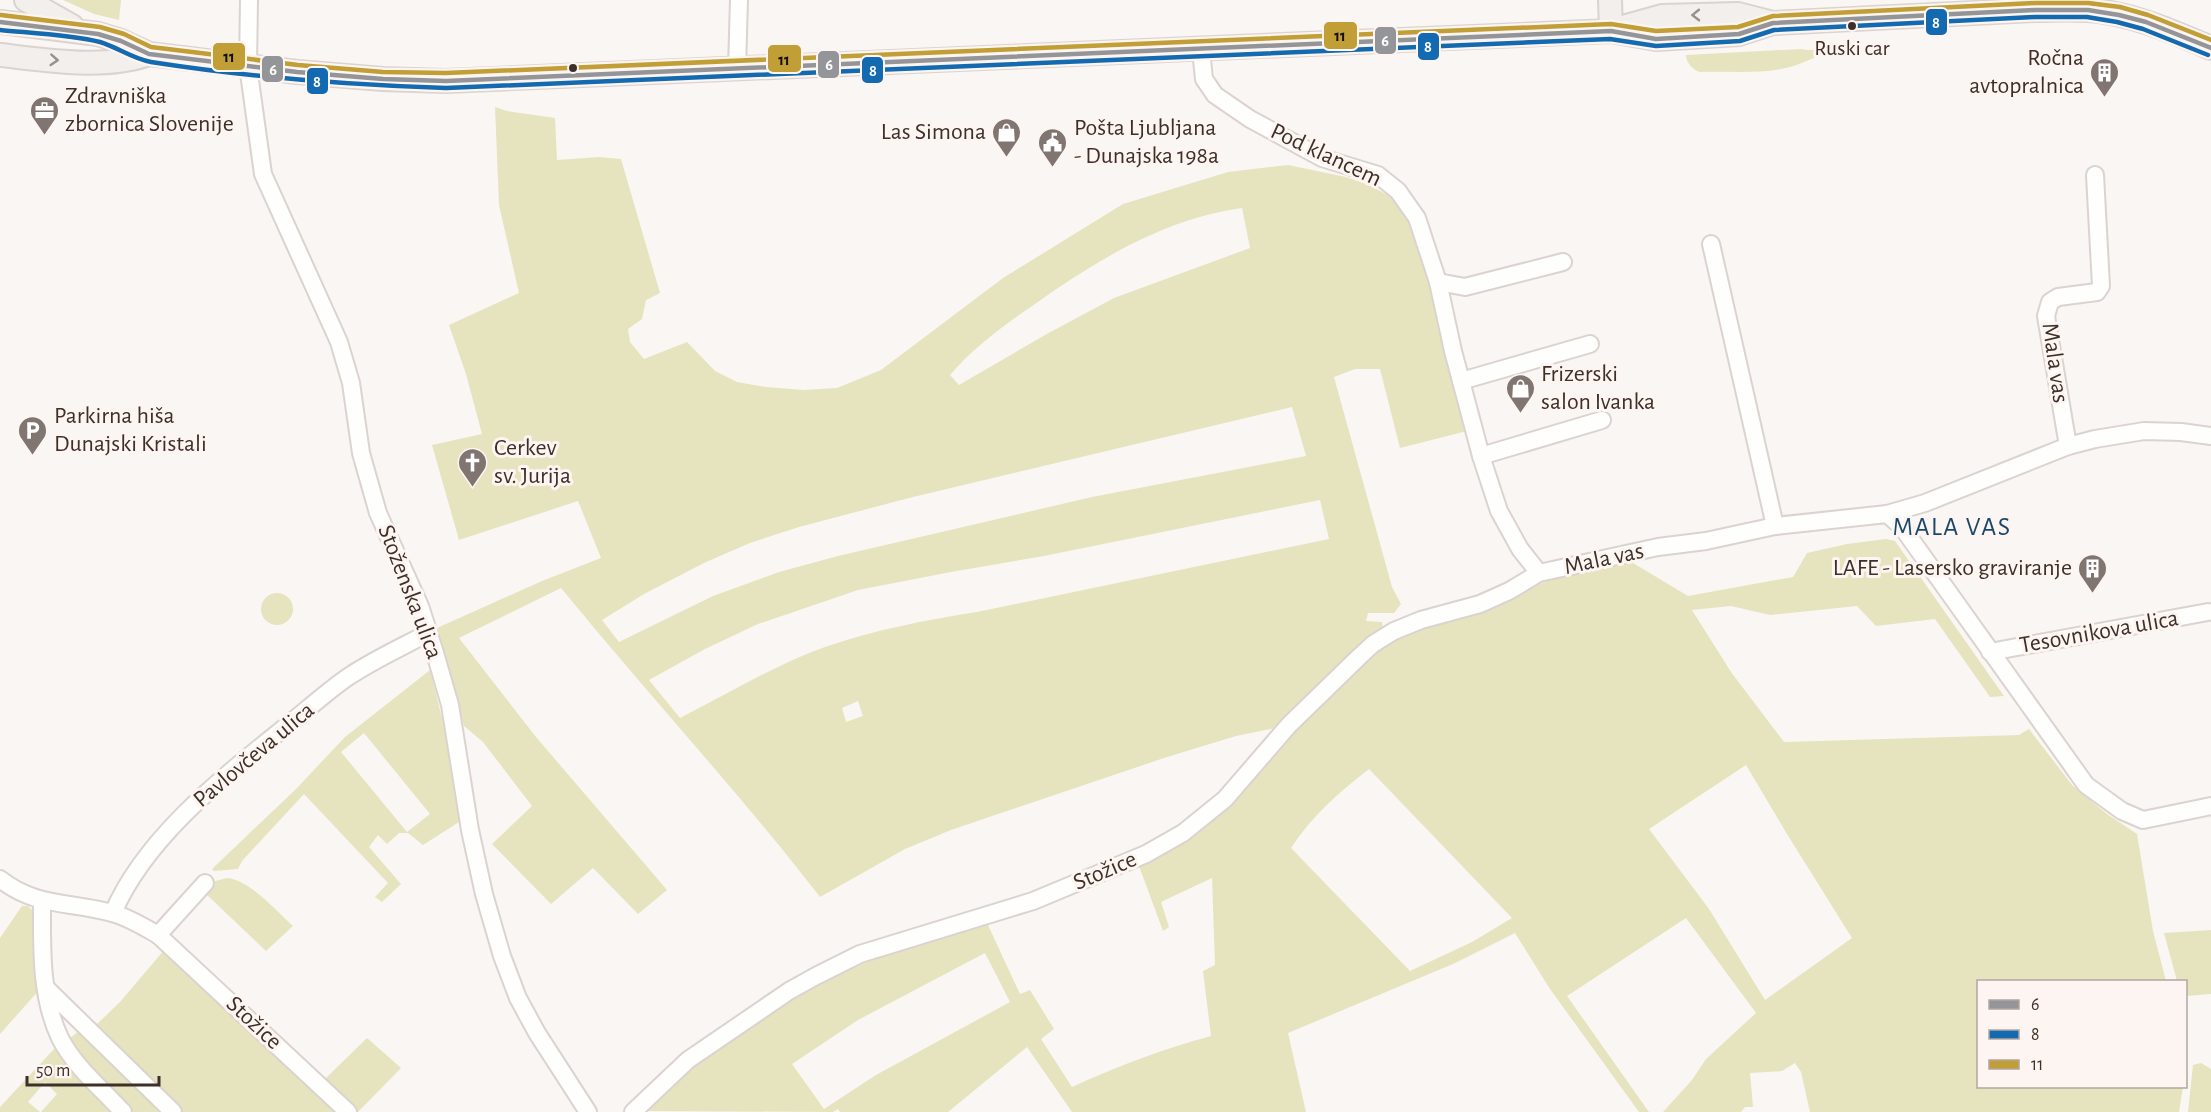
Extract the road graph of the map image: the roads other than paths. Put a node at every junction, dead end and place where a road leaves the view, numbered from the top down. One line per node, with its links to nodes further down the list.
1 (26, 0): 6 (main road)
2 (249, 0): 12 (street, Stoženska ulica)
3 (739, 0): 13 (street)
4 (1610, 0): 7 (main road)
5 (0, 22): 6 (main road)
6 (81, 31): 10 (main road)
7 (1611, 31): 8 (main road); 9 (main road)
8 (2211, 48)
9 (1200, 50): 13 (main road); 17 (street, Pod klancem)
10 (148, 54): 11 (main road, one-way to 10); 12 (main road)
11 (0, 55)
12 (248, 66): 13 (main road); 28 (street, Stoženska ulica)
13 (737, 68)
14 (2095, 175): 22 (street, Mala vas)
15 (1711, 244): 25 (street)
16 (1563, 262): 17 (street)
17 (1438, 282): 19 (street, Pod klancem)
18 (1590, 344): 19 (street)
19 (1461, 381): 23 (street, Pod klancem)
20 (1602, 420): 23 (street)
21 (2211, 436): 22 (street, Mala vas)
22 (2068, 446): 24 (street, Mala vas)
23 (1481, 456): 26 (street, Pod klancem)
24 (1887, 514): 25 (street, Mala vas); 29 (street, Tesovnikova ulica)
25 (1775, 526): 26 (street, Mala vas)
26 (1539, 573): 41 (street, Stožice)
27 (2208, 612): 29 (street, Tesovnikova ulica)
28 (428, 633): 34 (street, Pavlovčeva ulica); 40 (street, Stoženska ulica)
29 (1990, 652): 30 (street, Tesovnikova ulica)
30 (2211, 806)
31 (0, 879): 33 (street, Stožice)
32 (205, 883): 35 (street)
33 (42, 902): 34 (street, Stožice); 36 (street)
34 (113, 913): 35 (street, Stožice)
35 (159, 935): 39 (street, Stožice)
36 (46, 988): 37 (street); 38 (street)
37 (123, 1112)
38 (173, 1112)
39 (348, 1112)
40 (588, 1112)
41 (633, 1112)

